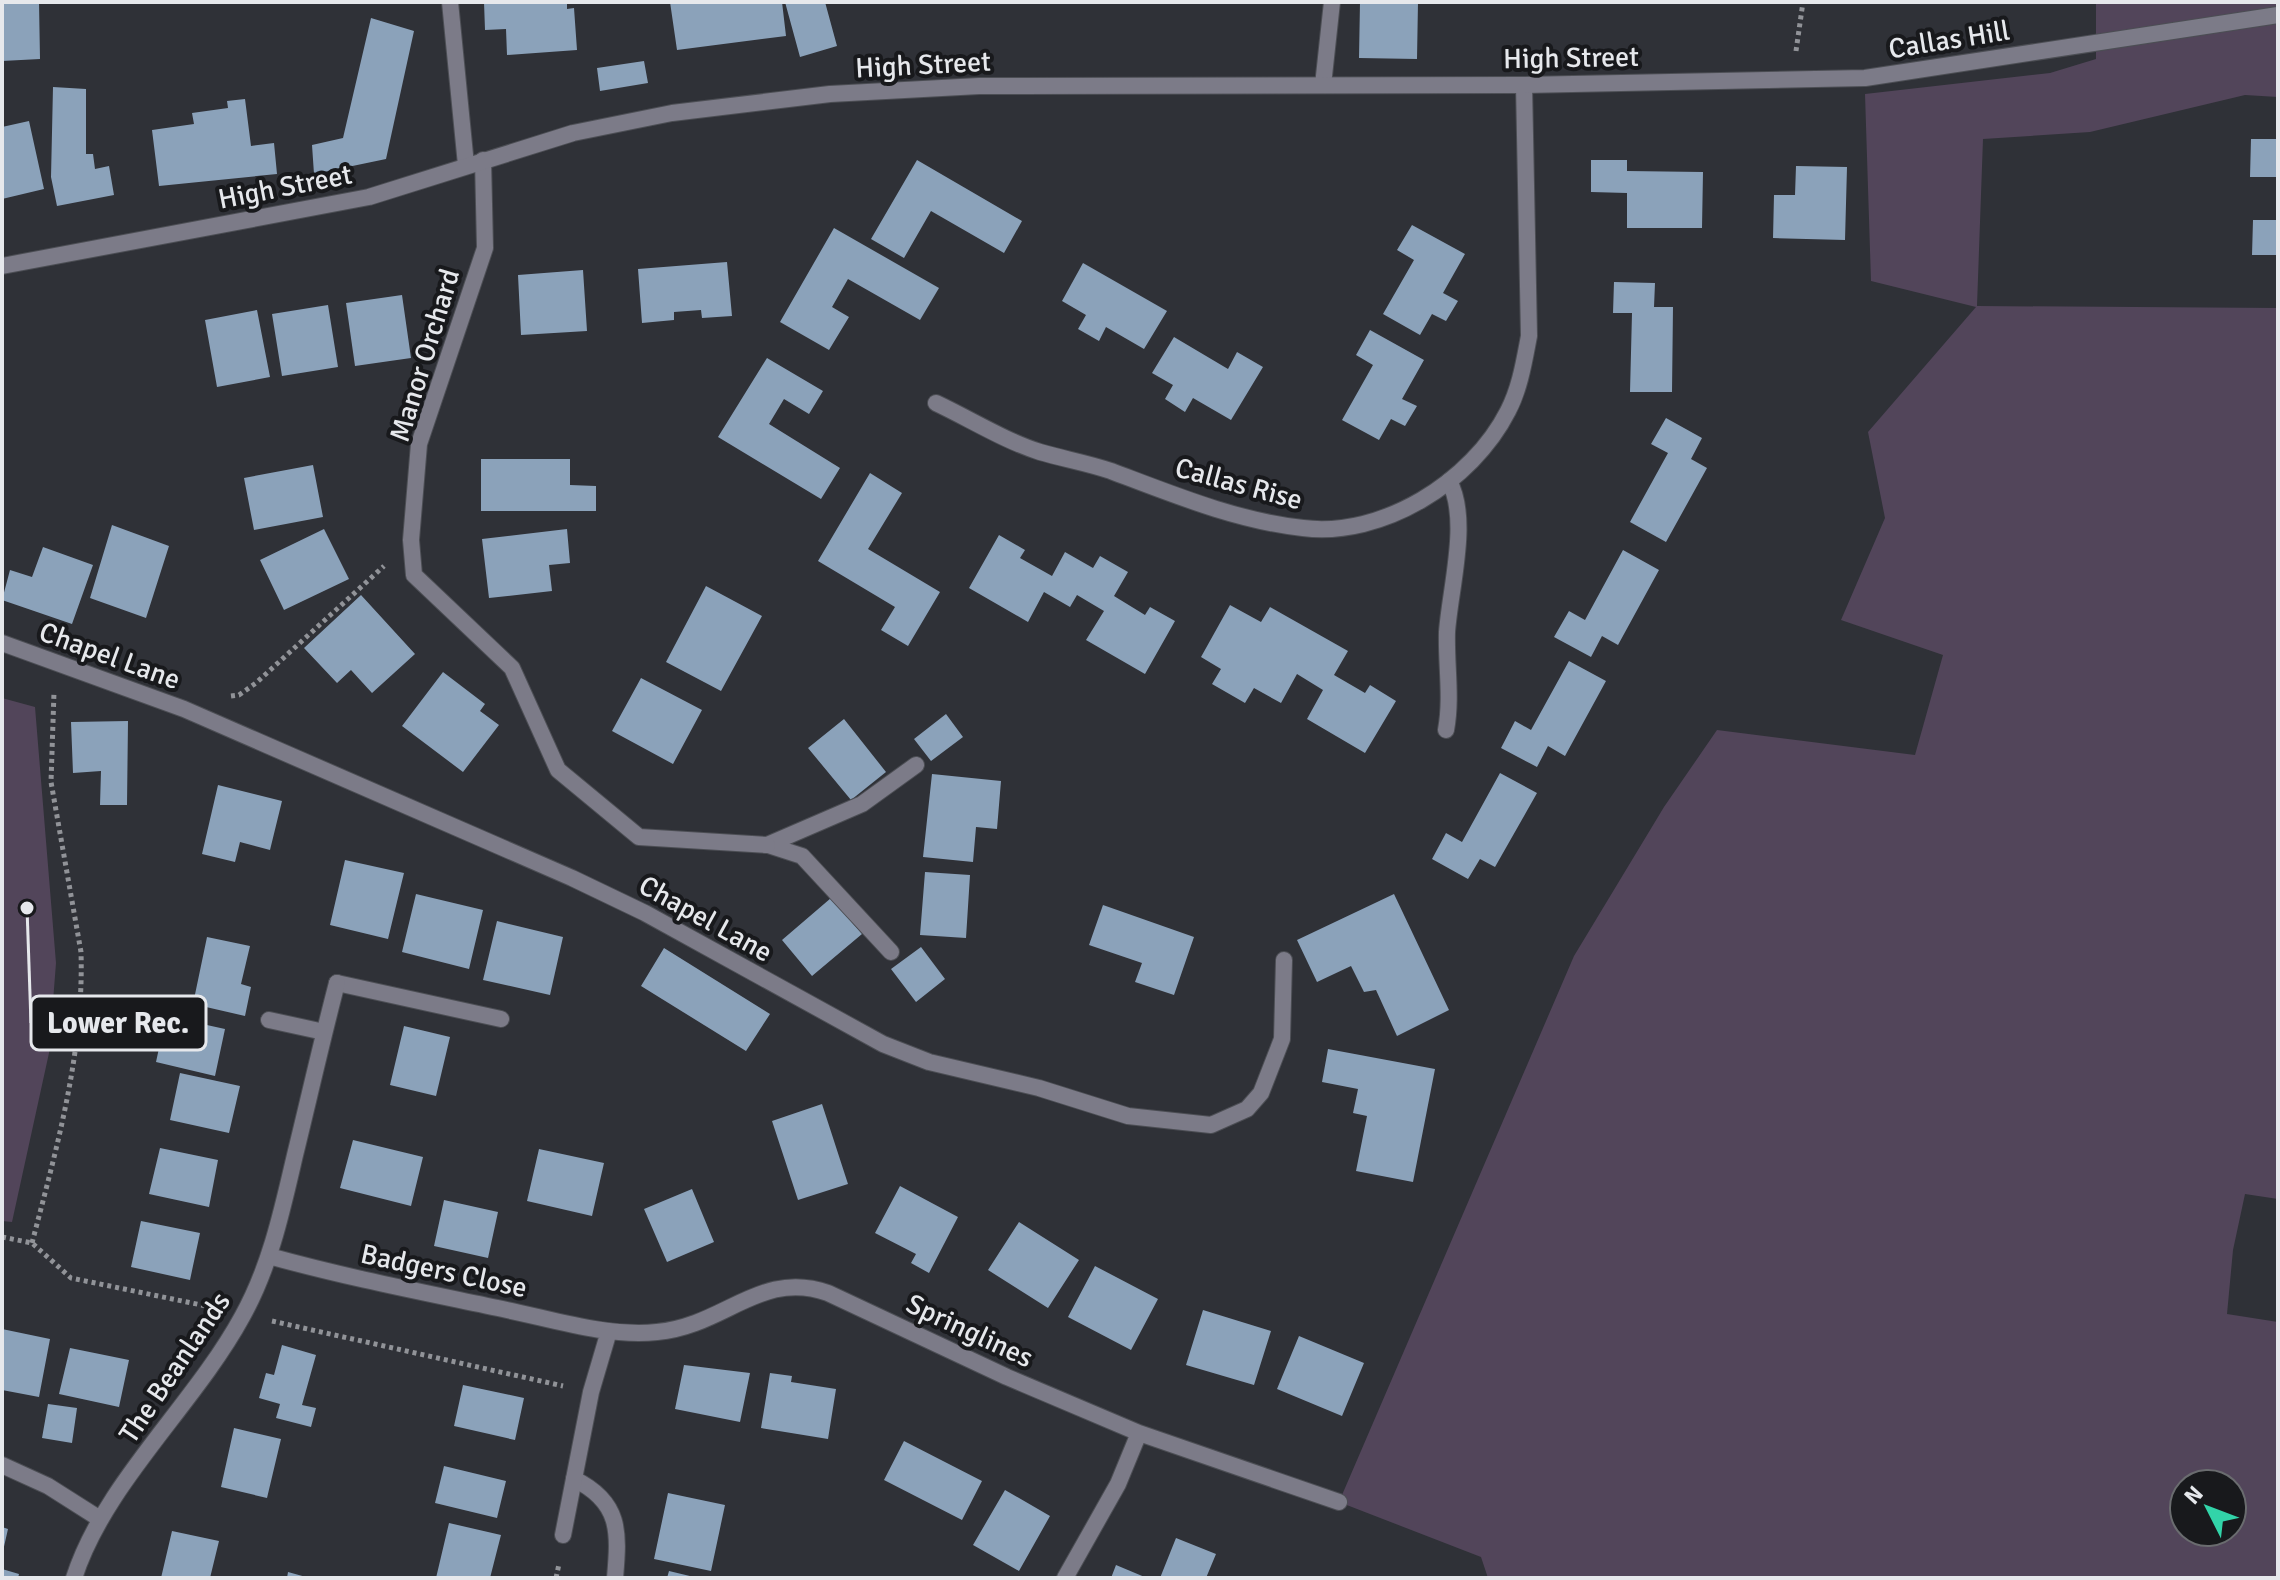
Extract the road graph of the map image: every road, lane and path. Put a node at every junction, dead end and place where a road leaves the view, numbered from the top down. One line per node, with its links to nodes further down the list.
1 (450, 2): 9 (street, Manor Orchard)
2 (1332, 2): 7 (street)
3 (1803, 2): 6 (path)
4 (2278, 15): 5 (street, Callas Hill)
5 (1865, 78): 6 (street, High Street)
6 (1792, 80): 8 (street, High Street)
7 (1323, 85): 8 (street, High Street); 9 (street, High Street)
8 (1524, 85): 12 (street, Callas Rise)
9 (474, 163): 10 (street, High Street); 13 (street, Manor Orchard)
10 (2, 266)
11 (936, 403): 12 (street, Callas Rise)
12 (1449, 481): 17 (street)
13 (411, 540): 16 (path); 19 (street, Manor Orchard)
14 (2, 643): 15 (street, Chapel Lane)
15 (57, 664): 21 (street, Chapel Lane); 26 (path)
16 (223, 694)
17 (1446, 730)
18 (916, 765): 19 (street)
19 (767, 845): 20 (street)
20 (891, 952)
21 (1284, 960)
22 (501, 1019): 24 (street, The Beanlands)
23 (269, 1020): 24 (street)
24 (324, 1032): 27 (street, The Beanlands)
25 (2, 1237): 26 (path)
26 (32, 1243): 29 (path)
27 (269, 1256): 29 (street, The Beanlands); 30 (street, Badgers Close)
28 (777, 1287): 30 (street, Badgers Close); 32 (street, Springlines)
29 (244, 1314): 31 (path); 36 (street, The Beanlands)
30 (609, 1331): 31 (street)
31 (591, 1392): 34 (street)
32 (1139, 1433): 35 (street, Springlines); 40 (street)
33 (2, 1465): 36 (street)
34 (574, 1479): 37 (street); 39 (street)
35 (1339, 1502)
36 (100, 1519): 38 (street, The Beanlands)
37 (563, 1535)
38 (74, 1578)
39 (615, 1578)
40 (1065, 1578)

